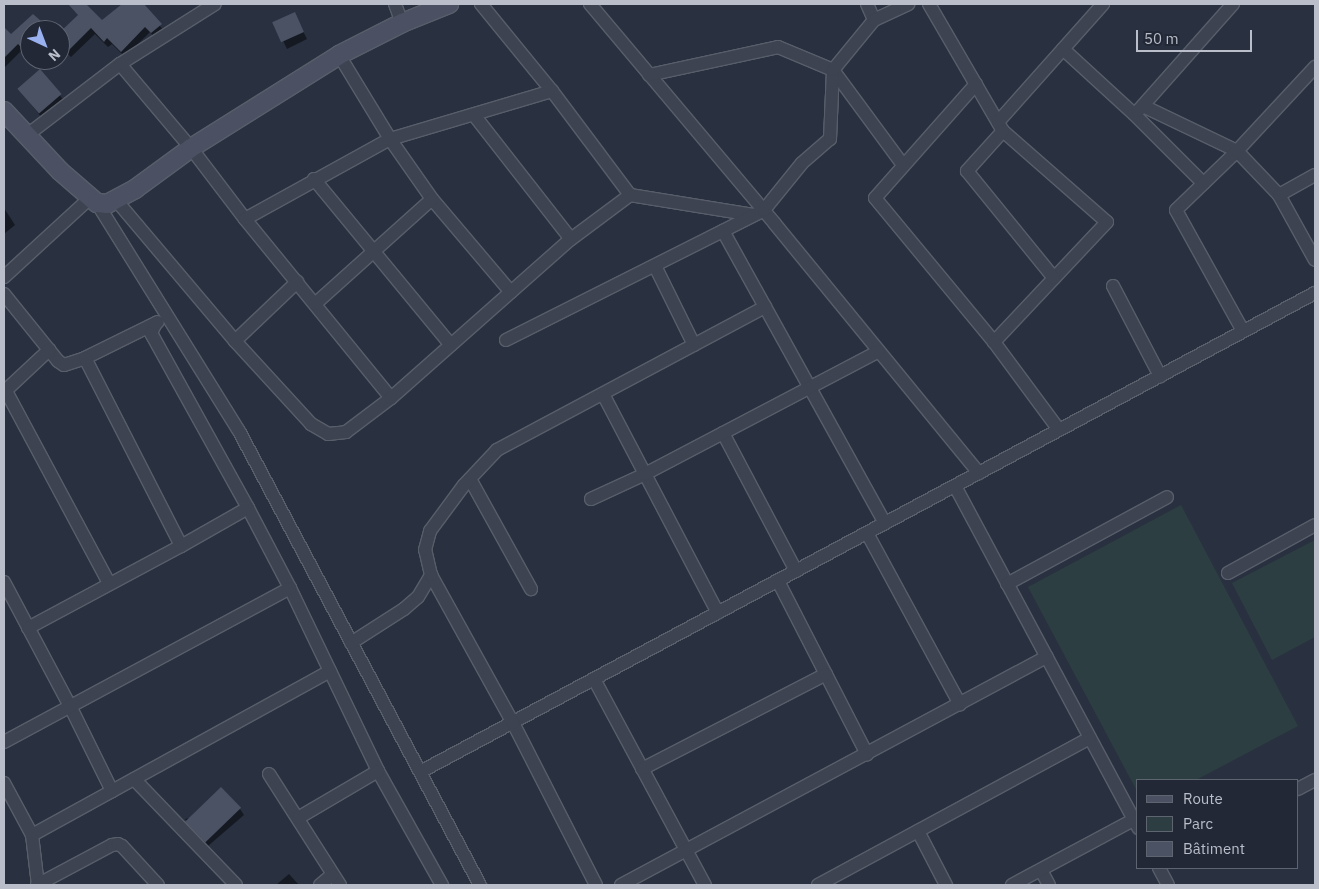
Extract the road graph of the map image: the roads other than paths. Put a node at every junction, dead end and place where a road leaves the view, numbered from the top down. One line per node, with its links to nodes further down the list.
1 (215, 4): 15 (street)
2 (395, 4): 12 (street)
3 (449, 4): 12 (street)
4 (481, 4): 20 (street)
5 (590, 4): 18 (street)
6 (867, 4): 11 (street)
7 (909, 4): 11 (street)
8 (929, 4): 19 (street)
9 (1103, 4): 13 (street)
10 (1233, 4): 22 (street)
11 (874, 20): 17 (street)
12 (402, 24): 14 (street)
13 (1063, 48): 22 (street); 24 (street)
14 (339, 55): 26 (street); 27 (street)
15 (120, 64): 25 (street); 27 (street)
16 (1315, 67): 28 (street)
17 (834, 70): 18 (street); 29 (street); 38 (street)
18 (649, 75): 38 (street)
19 (976, 84): 24 (street); 29 (street)
20 (552, 91): 23 (street); 33 (street)
21 (4, 110): 25 (street)
22 (1139, 110): 28 (street); 32 (street)
23 (474, 115): 26 (street); 41 (street)
24 (1000, 127): 46 (street); 46 (street)
25 (26, 136): 36 (street)
26 (390, 139): 31 (street); 35 (street)
27 (192, 148): 37 (street); 39 (street)
28 (1237, 151): 32 (street); 34 (street)
29 (904, 165): 58 (street)
30 (1315, 175): 34 (street)
31 (314, 179): 39 (street); 42 (street)
32 (1203, 183): 55 (street)
33 (630, 195): 38 (street); 41 (street)
34 (1279, 195): 43 (street)
35 (432, 199): 42 (street); 49 (street)
36 (94, 200): 37 (street); 45 (street); 54 (street)
37 (116, 200): 57 (street)
38 (758, 213): 40 (street); 62 (street)
39 (245, 219): 47 (street)
40 (723, 230): 44 (street); 53 (street)
41 (571, 239): 49 (street)
42 (374, 252): 52 (street); 59 (street)
43 (1315, 260)
44 (654, 266): 56 (street); 60 (street)
45 (4, 277)
46 (1054, 278): 58 (street)
47 (298, 282): 52 (street); 57 (street)
48 (1113, 286): 64 (street)
49 (511, 292): 59 (street)
50 (1315, 293): 55 (street)
51 (4, 294): 61 (street)
52 (315, 304): 68 (street)
53 (765, 307): 60 (street); 65 (street)
54 (162, 320): 63 (street); 77 (street); 93 (street)
55 (1243, 332): 64 (street)
56 (506, 340)
57 (235, 341): 68 (street)
58 (994, 342): 69 (street)
59 (451, 345): 68 (street)
60 (694, 345): 67 (street)
61 (49, 350): 63 (street); 66 (street)
62 (879, 351): 65 (street); 71 (street)
63 (85, 358): 81 (street)
64 (1160, 376): 69 (street)
65 (810, 387): 70 (street); 78 (street)
66 (5, 392): 87 (street)
67 (603, 394): 72 (street); 73 (street)
68 (391, 398)
69 (1059, 430): 71 (street)
70 (723, 433): 72 (street); 82 (street)
71 (979, 473): 74 (street)
72 (645, 474): 76 (street); 91 (street)
73 (470, 479): 84 (street); 90 (street)
74 (955, 486): 78 (street); 88 (street)
75 (1167, 497): 88 (street)
76 (591, 499)
77 (248, 508): 81 (street); 89 (street)
78 (885, 523): 80 (street)
79 (1315, 525): 83 (street)
80 (866, 533): 82 (street); 98 (street)
81 (181, 546): 87 (street)
82 (796, 571): 85 (street)
83 (1228, 573)
84 (431, 575): 93 (street); 100 (street)
85 (778, 581): 91 (street); 96 (street)
86 (4, 582): 92 (street)
87 (109, 583): 92 (street)
88 (1007, 584): 94 (street)
89 (290, 588): 95 (street); 99 (street)
90 (531, 588)
91 (718, 613): 97 (street)
92 (28, 628): 99 (street)
93 (351, 642): 106 (street)
94 (1047, 657): 98 (street); 101 (street)
95 (330, 671): 105 (street); 108 (street)
96 (826, 674): 103 (street); 104 (street)
97 (594, 679): 100 (street); 104 (street)
98 (960, 704): 103 (street)
99 (70, 706): 102 (street); 112 (street)
100 (513, 723): 106 (street); 127 (street)
101 (1090, 738): 114 (street); 115 (street)
102 (4, 742)
103 (867, 754): 117 (street)
104 (642, 769): 117 (street)
105 (378, 771): 113 (street); 125 (street)
106 (420, 772): 126 (street)
107 (269, 774): 113 (street)
108 (134, 779): 112 (street); 123 (street)
109 (1315, 780): 111 (street)
110 (4, 783): 116 (street)
111 (1299, 788)
112 (112, 791): 116 (street)
113 (298, 818): 120 (street)
114 (1136, 824): 119 (street)
115 (918, 831): 130 (street); 131 (street)
116 (32, 835): 121 (street)
117 (687, 850): 128 (street); 129 (street)
118 (1160, 869): 134 (street)
119 (1041, 870): 132 (street); 133 (street)
120 (336, 880): 124 (street)
121 (38, 885): 122 (street)
122 (158, 885)
123 (236, 885)
124 (320, 885)
125 (442, 885)
126 (480, 885)
127 (596, 885)
128 (621, 885)
129 (706, 885)
130 (818, 885)
131 (946, 885)
132 (1012, 885)
133 (1049, 885)
134 (1168, 885)

